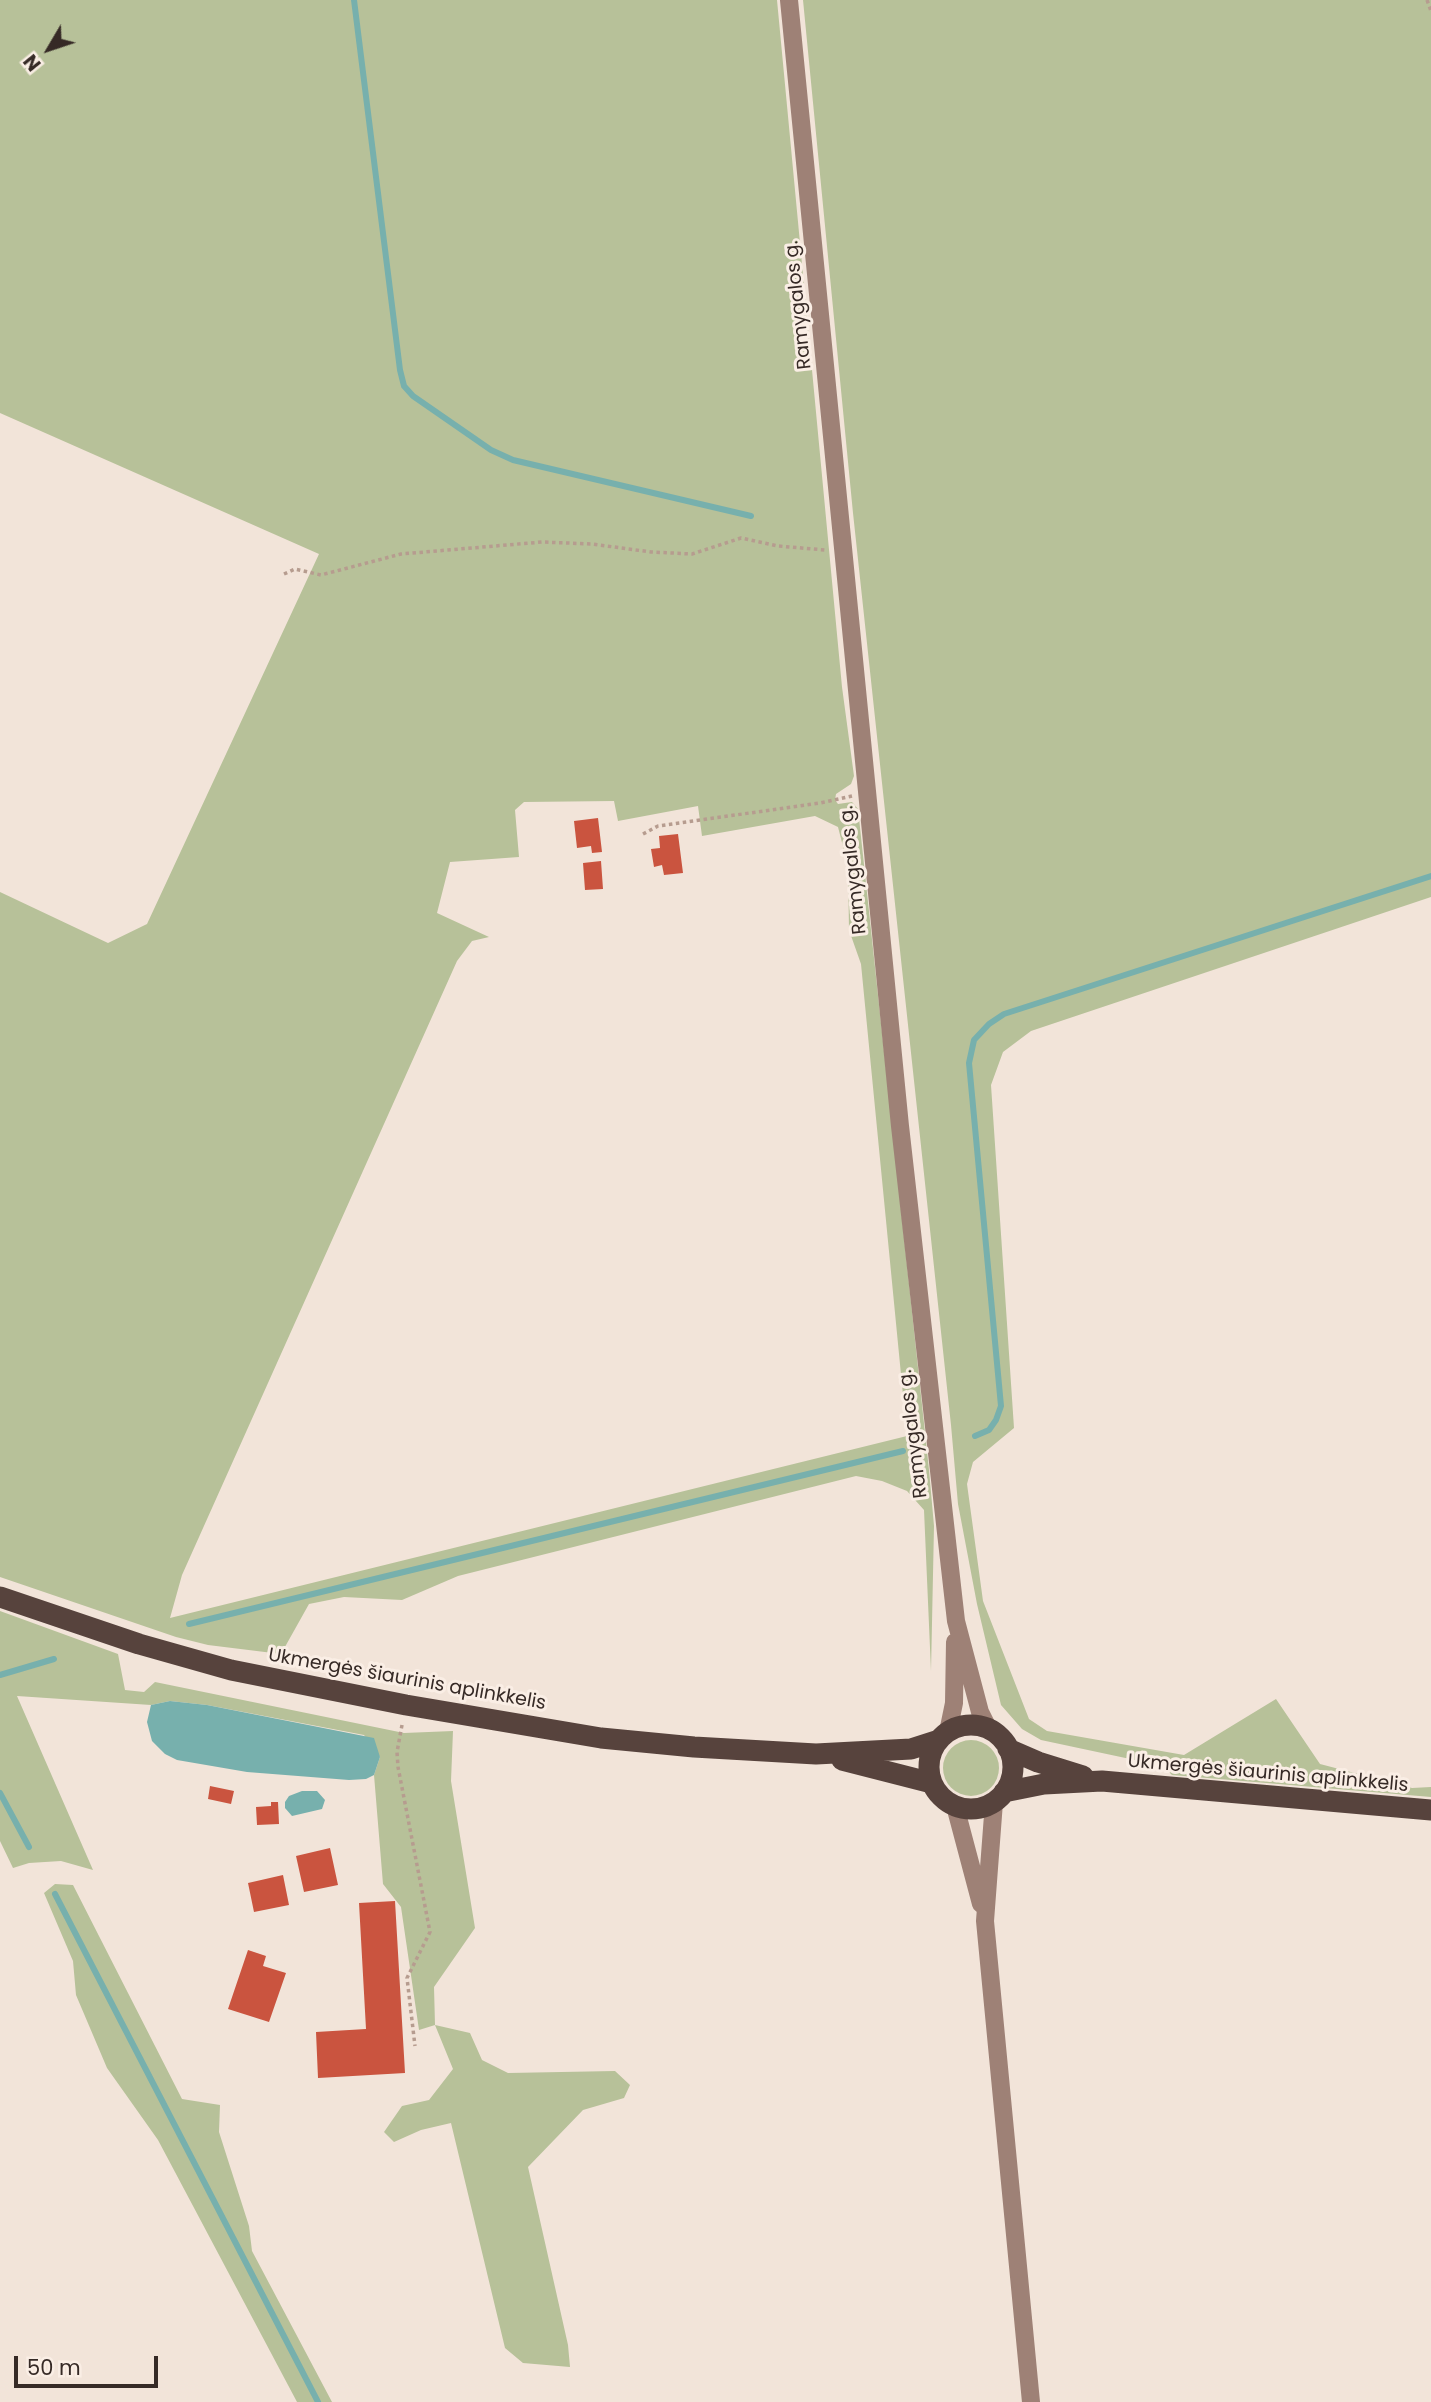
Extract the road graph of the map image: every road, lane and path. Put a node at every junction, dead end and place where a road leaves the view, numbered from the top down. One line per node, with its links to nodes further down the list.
1 (789, 0): 4 (main road, Ramygalos g.)
2 (1427, 0): 3 (path)
3 (1431, 11)
4 (845, 552): 5 (path); 6 (main road, Ramygalos g.)
5 (284, 574)
6 (867, 792): 7 (path); 9 (main road, Ramygalos g.)
7 (643, 834)
8 (0, 1597): 10 (highway, Ukmergės šiaurinis aplinkkelis)
9 (956, 1621): 11 (main road, Ramygalos g.); 12 (main road)
10 (406, 1705): 14 (highway, Ukmergės šiaurinis aplinkkelis); 21 (path)
11 (989, 1730): 12 (highway); 13 (highway)
12 (944, 1736): 14 (highway, Ukmergės šiaurinis aplinkkelis); 16 (highway)
13 (1009, 1749): 15 (highway, Ukmergės šiaurinis aplinkkelis); 17 (highway)
14 (816, 1754): 16 (highway, Ukmergės šiaurinis aplinkkelis)
15 (1102, 1782): 17 (highway, Ukmergės šiaurinis aplinkkelis); 19 (highway, Ukmergės šiaurinis aplinkkelis)
16 (932, 1783): 18 (highway)
17 (999, 1797): 18 (highway); 20 (main road)
18 (955, 1806): 20 (main road)
19 (1431, 1810)
20 (985, 1921): 22 (main road)
21 (415, 2046)
22 (1031, 2402)

